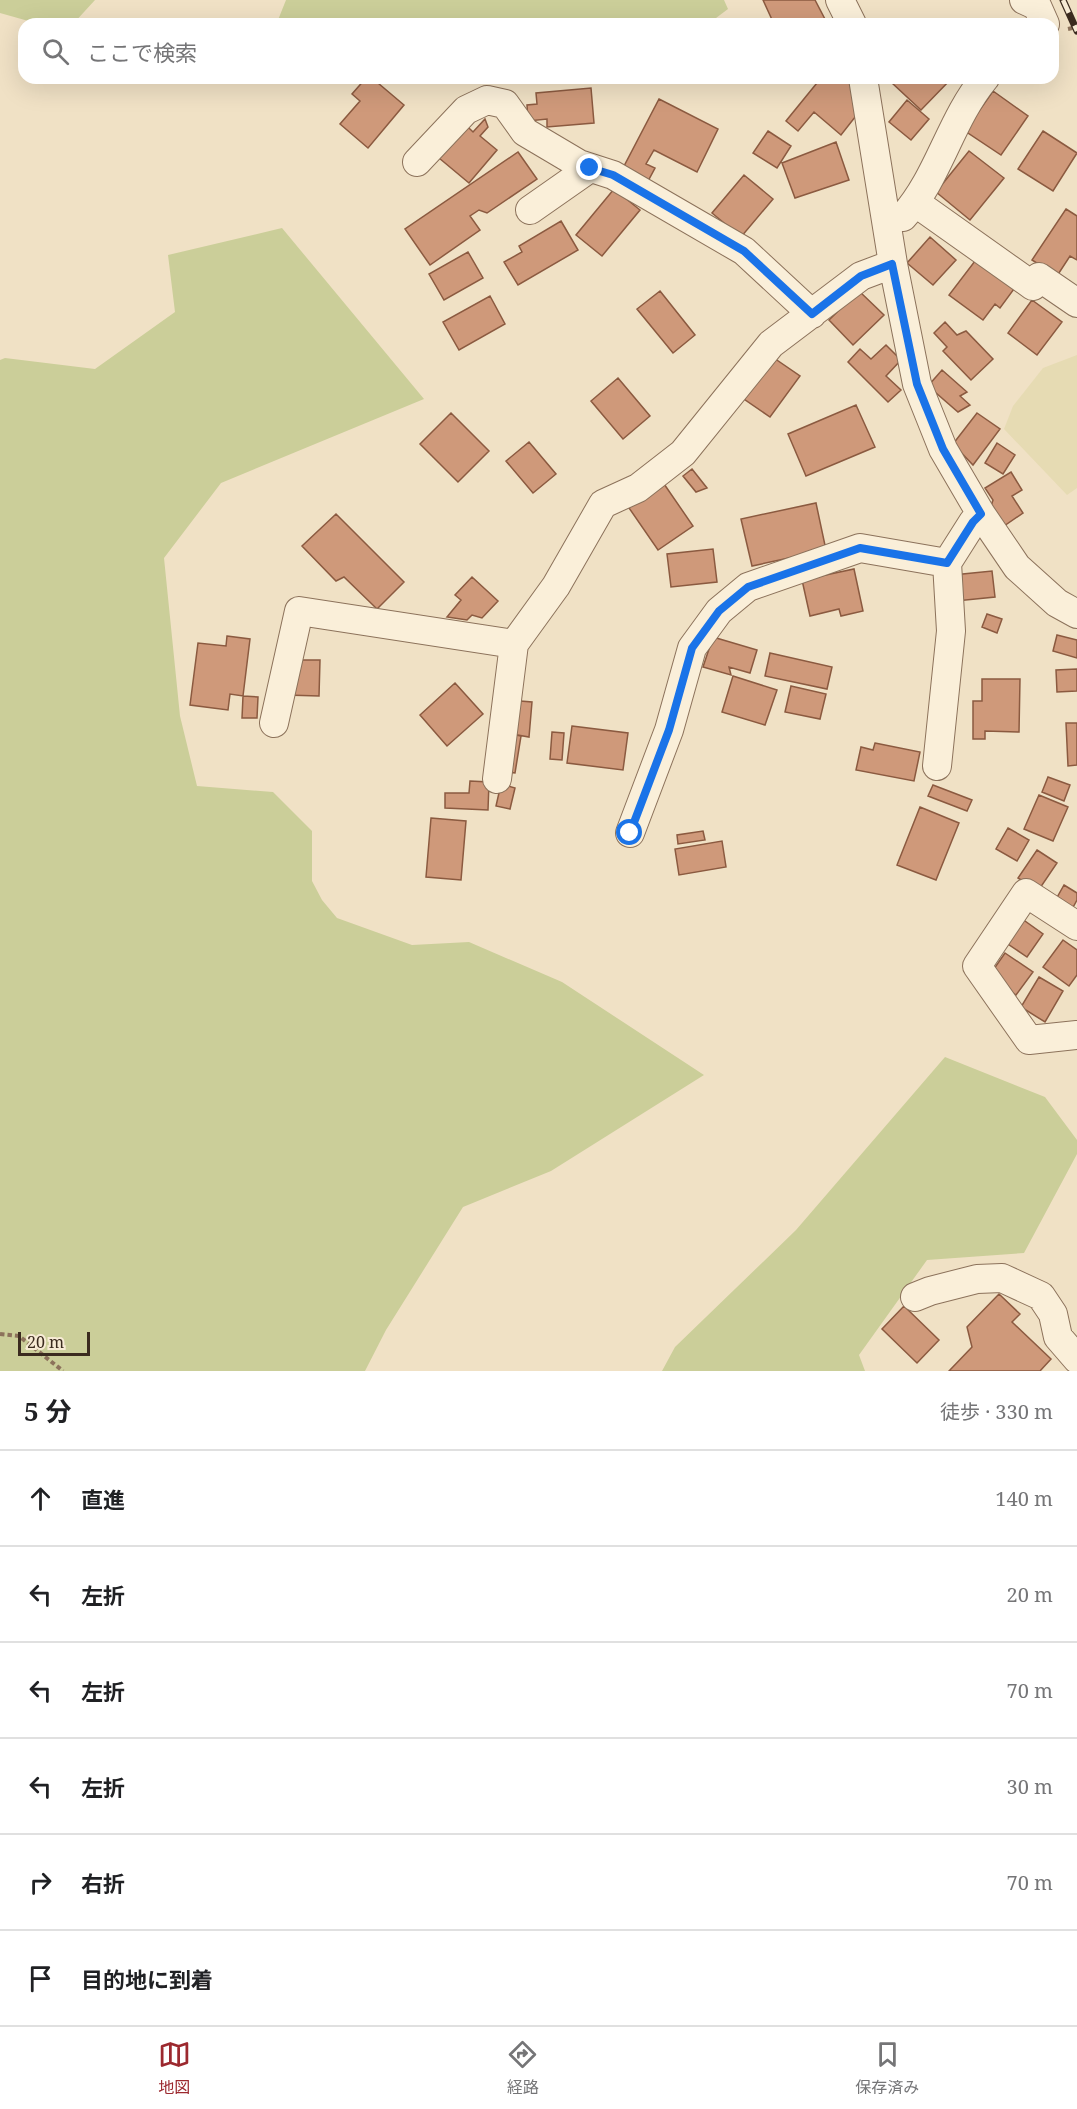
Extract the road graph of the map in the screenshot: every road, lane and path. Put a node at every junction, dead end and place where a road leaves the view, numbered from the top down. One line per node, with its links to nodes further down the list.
1 (840, 0): 3 (street)
2 (1024, 0): 4 (street)
3 (849, 18)
4 (1042, 18)
5 (863, 84): 11 (street)
6 (981, 84): 9 (street)
7 (417, 162): 8 (street)
8 (590, 168): 10 (street); 14 (street)
9 (916, 203): 11 (street); 13 (street)
10 (530, 210)
11 (888, 235): 12 (street)
12 (892, 264): 14 (street); 15 (street)
13 (1077, 303)
14 (812, 314): 18 (street)
15 (981, 514): 16 (street); 17 (street)
16 (947, 563): 20 (street); 22 (street)
17 (1077, 614)
18 (514, 644): 19 (street); 21 (street)
19 (274, 723)
20 (937, 766)
21 (497, 779)
22 (630, 833)
23 (1077, 926): 24 (street)
24 (1077, 1035)
25 (915, 1297): 27 (street)
26 (0, 1334): 28 (path)
27 (1077, 1359)
28 (63, 1371)

